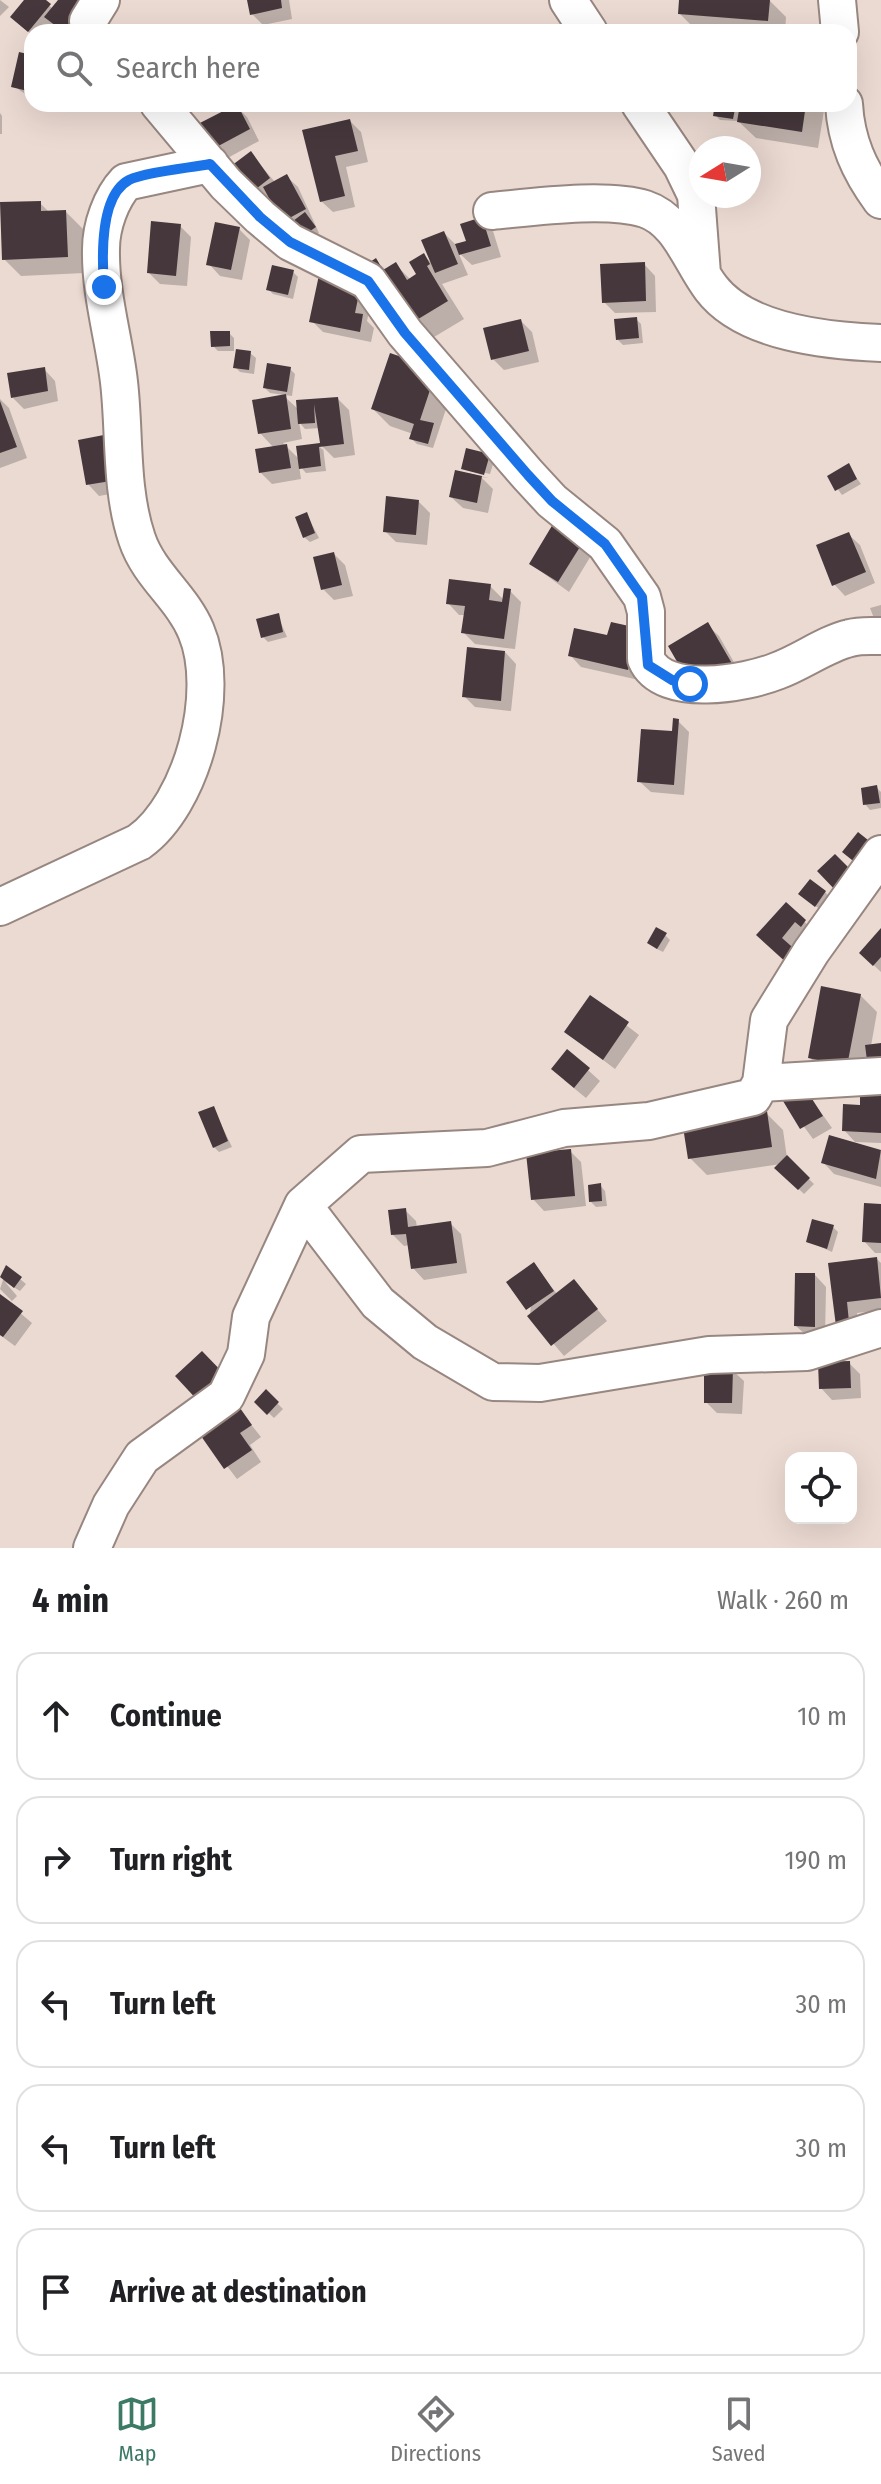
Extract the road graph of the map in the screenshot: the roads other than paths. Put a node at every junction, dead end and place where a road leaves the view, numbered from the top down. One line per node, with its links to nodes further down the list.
1 (101, 0): 4 (street)
2 (568, 0): 5 (street)
3 (837, 0): 6 (street)
4 (89, 24)
5 (584, 24)
6 (839, 24)
7 (166, 112): 10 (street)
8 (645, 112): 13 (street)
9 (845, 112): 11 (street)
10 (210, 164): 15 (street); 17 (street)
11 (881, 200)
12 (492, 211): 13 (street)
13 (702, 276): 14 (street)
14 (881, 343)
15 (881, 636)
16 (881, 854): 19 (street)
17 (0, 907)
18 (881, 1076): 19 (street)
19 (761, 1083): 20 (street)
20 (303, 1205): 21 (street); 22 (street)
21 (881, 1328)
22 (92, 1548)

